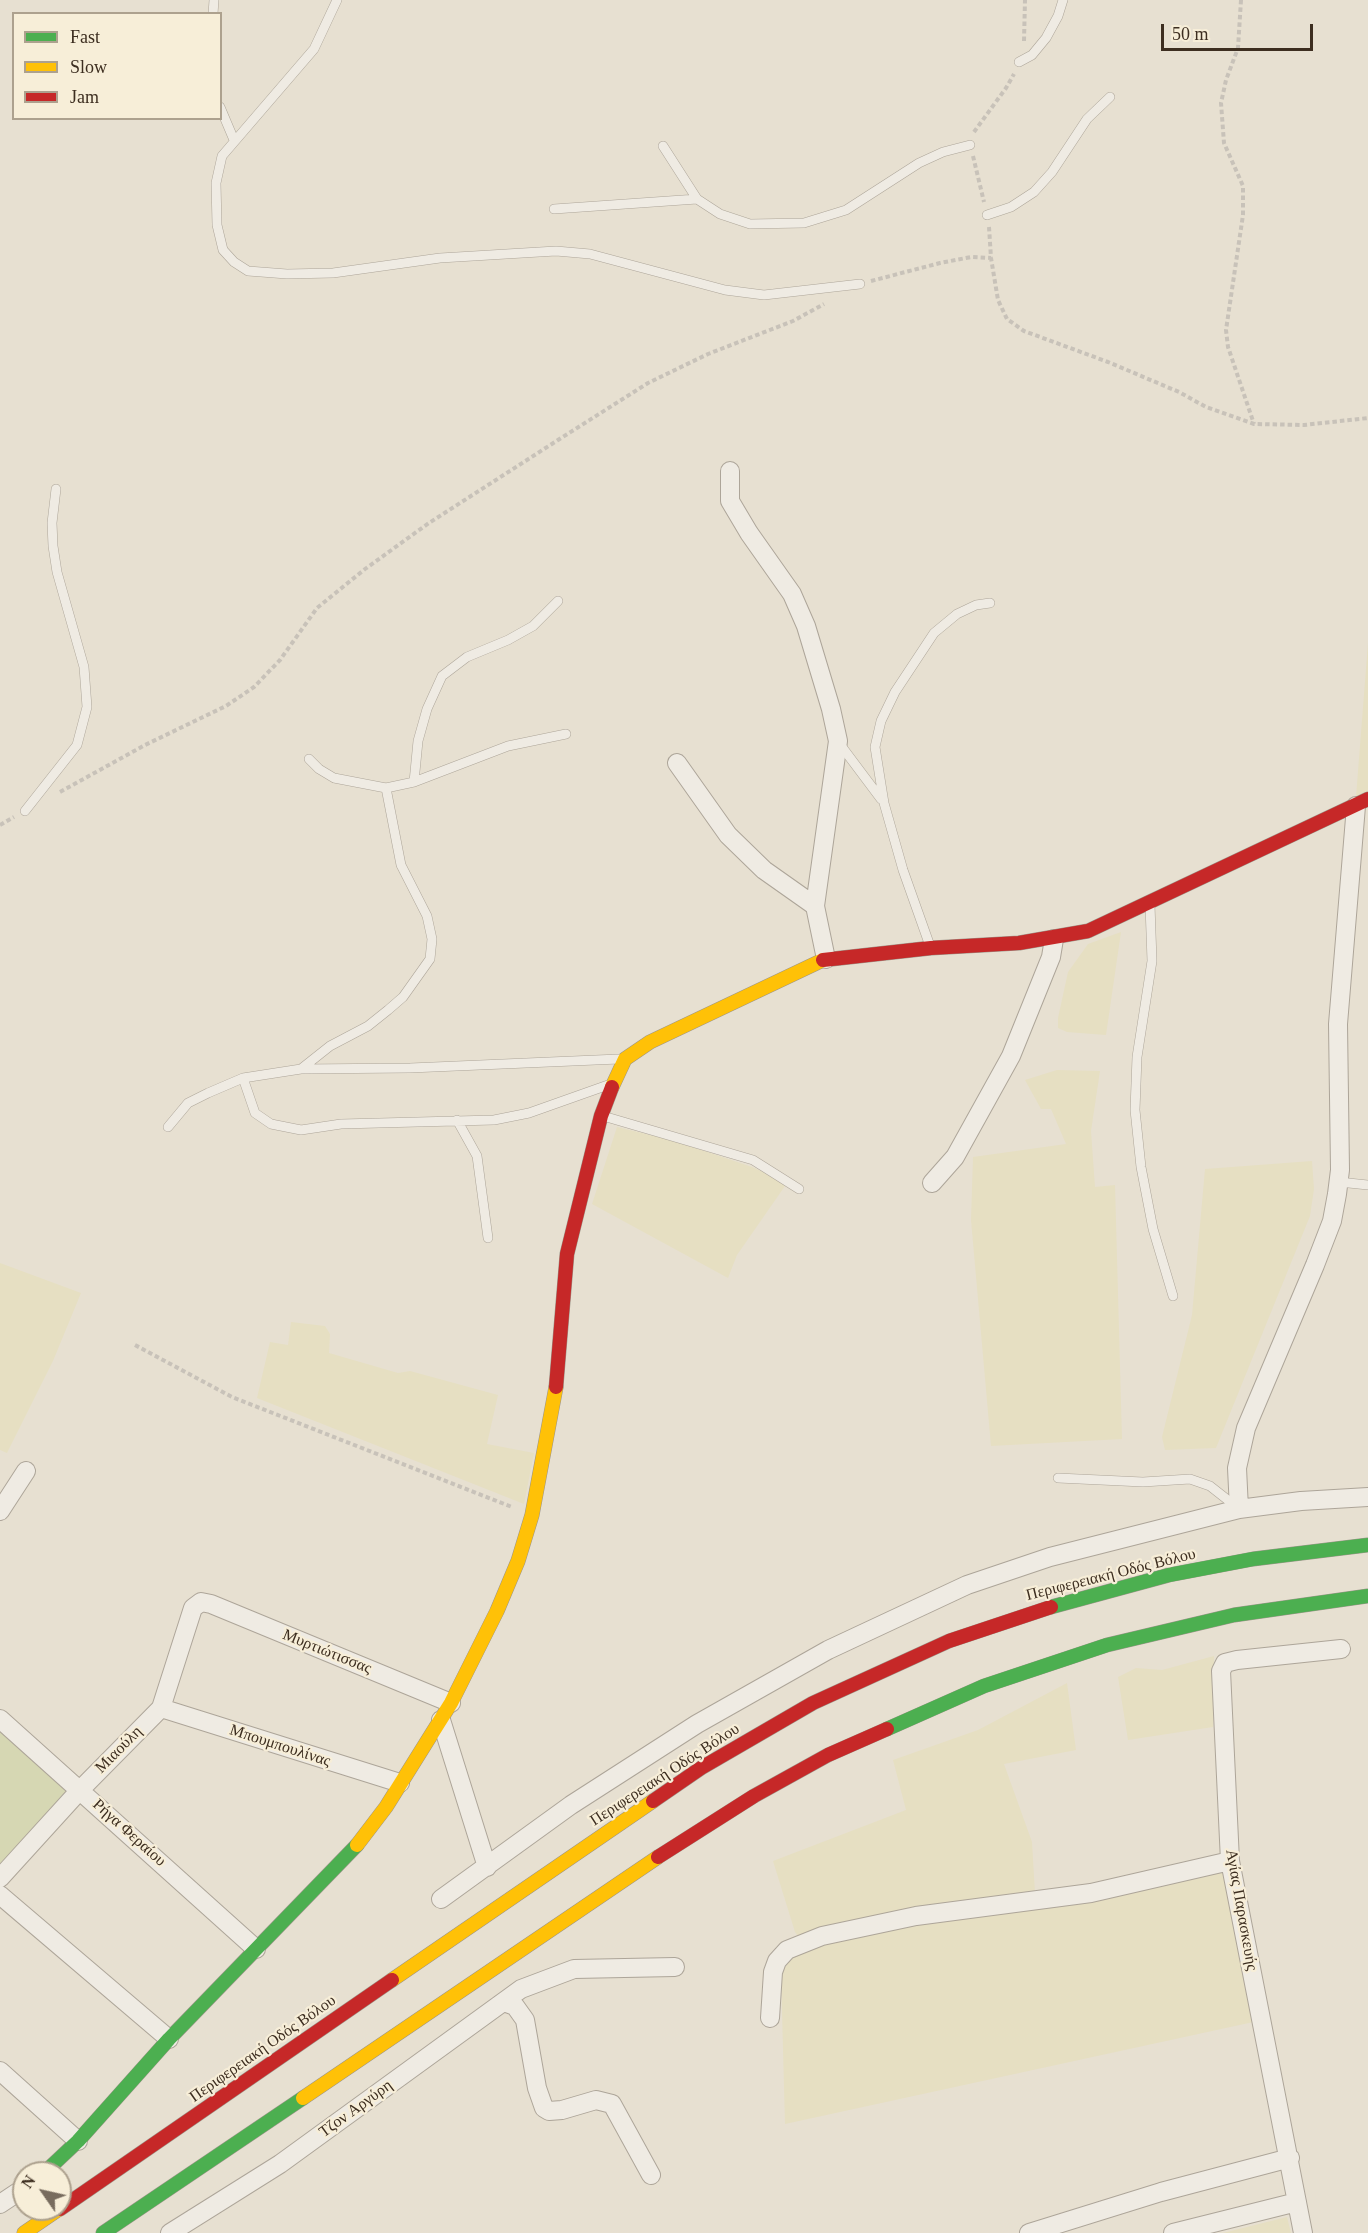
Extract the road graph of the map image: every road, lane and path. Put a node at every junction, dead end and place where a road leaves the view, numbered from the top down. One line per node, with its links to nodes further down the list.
1 (338, 0): 8 (lane)
2 (1025, 0): 5 (path)
3 (1063, 0): 5 (lane)
4 (1241, 0): 18 (path)
5 (1019, 62): 9 (path)
6 (1110, 97): 13 (lane)
7 (222, 112): 8 (lane)
8 (234, 140): 15 (lane)
9 (970, 145): 11 (lane); 13 (path)
10 (663, 146): 11 (lane)
11 (698, 199): 12 (lane)
12 (554, 209)
13 (987, 215): 14 (path)
14 (991, 258): 15 (path); 18 (path)
15 (860, 284)
16 (831, 300): 29 (path)
17 (1368, 418): 18 (path)
18 (1254, 424)
19 (730, 471): 24 (street)
20 (56, 489): 32 (lane)
21 (558, 601): 27 (lane)
22 (990, 603): 31 (lane)
23 (566, 734): 27 (lane)
24 (838, 741): 31 (lane); 35 (street)
25 (309, 759): 28 (lane)
26 (677, 763): 35 (street)
27 (414, 782): 28 (lane)
28 (386, 788): 40 (lane)
29 (55, 795)
30 (1362, 802): 34 (main road); 46 (street)
31 (884, 803): 37 (lane)
32 (25, 811): 33 (path)
33 (0, 825)
34 (1150, 903): 36 (main road); 51 (lane)
35 (815, 906): 38 (street)
36 (1054, 939): 37 (main road); 47 (street)
37 (931, 948): 38 (main road)
38 (826, 959): 39 (main road)
39 (625, 1059): 40 (lane); 42 (main road)
40 (301, 1069): 41 (lane)
41 (243, 1078): 44 (lane); 45 (lane)
42 (613, 1083): 43 (main road); 44 (lane)
43 (601, 1116): 49 (lane); 58 (main road)
44 (457, 1120): 50 (lane)
45 (168, 1127)
46 (1339, 1182): 48 (lane); 56 (street)
47 (932, 1183)
48 (1368, 1185)
49 (800, 1189)
50 (488, 1238)
51 (1173, 1296)
52 (135, 1345): 58 (path)
53 (26, 1471): 57 (street)
54 (1058, 1478): 56 (lane)
55 (1368, 1497): 56 (street)
56 (1239, 1509): 70 (street)
57 (0, 1511)
58 (532, 1515): 63 (main road)
59 (1368, 1545): 84 (main road, Περιφερειακή Οδός Βόλου)
60 (1368, 1596): 88 (main road)
61 (201, 1602): 63 (street, Μυρτιώτισσας); 64 (street, Μιαούλη)
62 (1341, 1649): 69 (street, Αγίας Παρασκευής)
63 (451, 1703): 66 (main road)
64 (161, 1708): 67 (street, Μπουμπουλίνας); 68 (street, Μιαούλη)
65 (0, 1719): 68 (street, Ρήγα Φεραίου)
66 (441, 1720): 67 (main road); 70 (street)
67 (400, 1783): 74 (main road)
68 (80, 1790): 71 (street, Μιαούλη); 74 (street, Ρήγα Φεραίου)
69 (1230, 1861): 77 (street); 81 (street, Αγίας Παρασκευής)
70 (487, 1867): 73 (street)
71 (0, 1878)
72 (0, 1895): 78 (street)
73 (441, 1899)
74 (256, 1949): 78 (main road)
75 (675, 1967): 76 (street, Τζον Αργύρη)
76 (504, 2002): 83 (street); 89 (street, Τζον Αργύρη)
77 (770, 2018)
78 (169, 2039): 80 (main road)
79 (0, 2071): 80 (street)
80 (78, 2141): 82 (main road)
81 (1290, 2158): 85 (street, Αγίας Παρασκευής); 90 (street)
82 (57, 2161)
83 (651, 2175)
84 (72, 2201)
85 (1297, 2202): 91 (street); 92 (street, Αγίας Παρασκευής)
86 (42, 2221): 87 (main road, Περιφερειακή Οδός Βόλου)
87 (24, 2233)
88 (104, 2233)
89 (170, 2233)
90 (1029, 2233)
91 (1173, 2233)
92 (1303, 2233)

